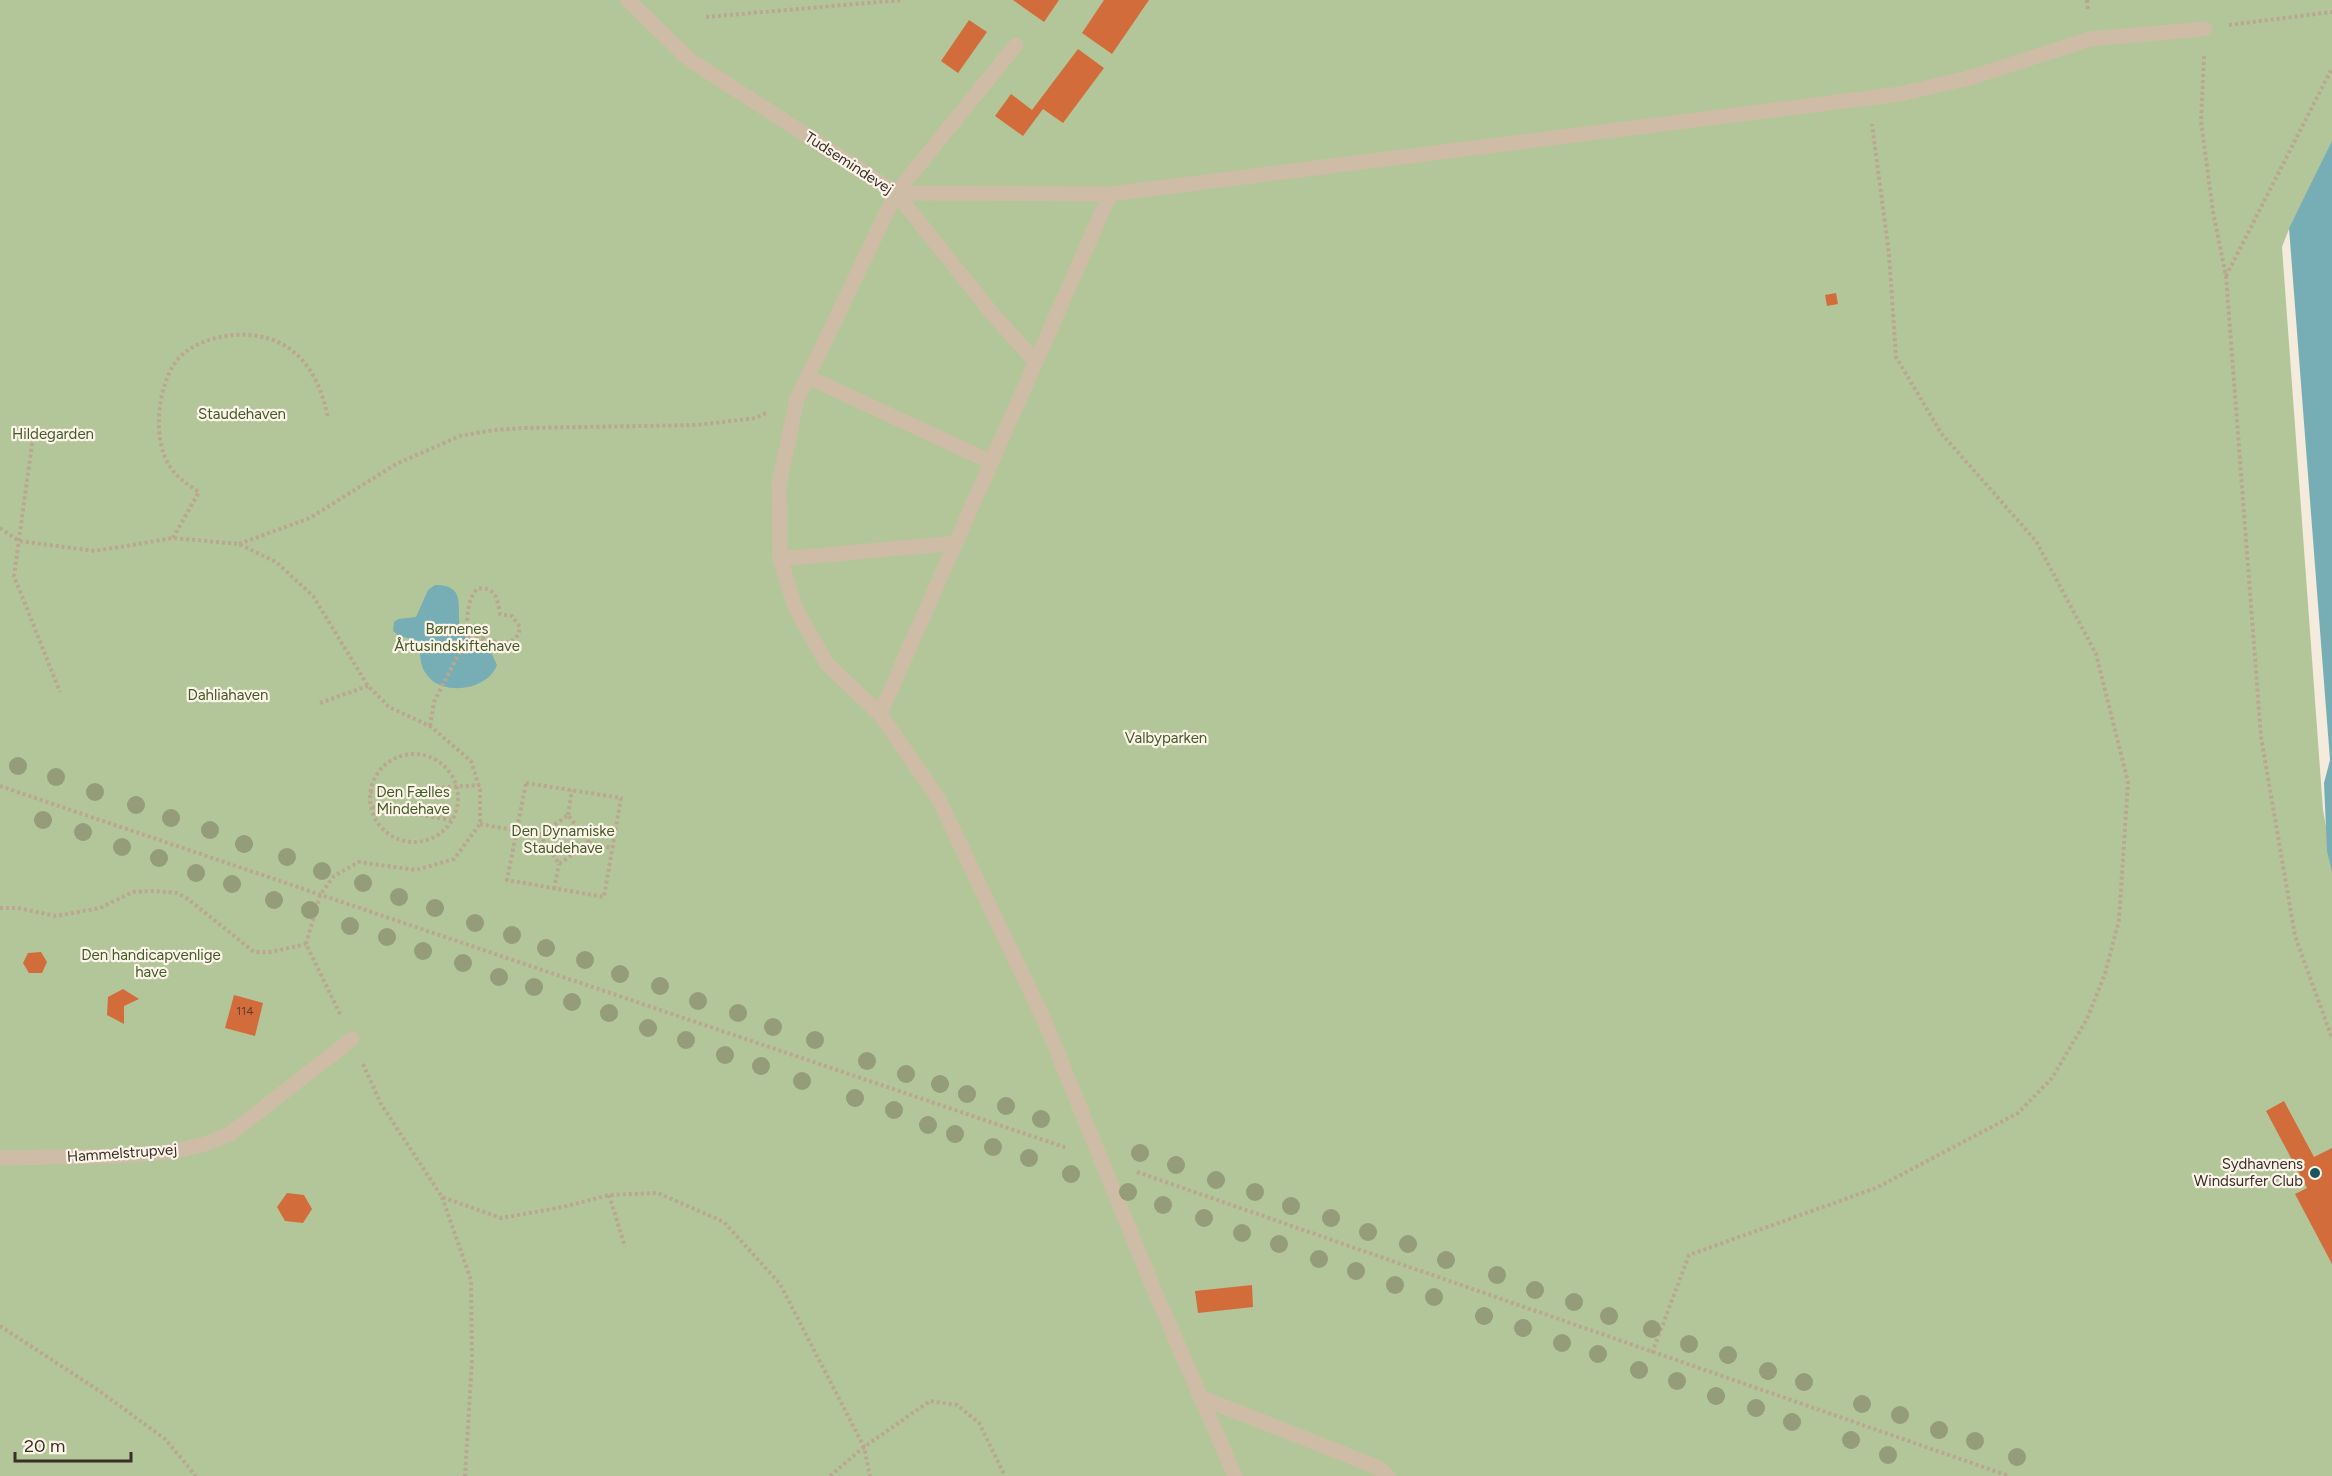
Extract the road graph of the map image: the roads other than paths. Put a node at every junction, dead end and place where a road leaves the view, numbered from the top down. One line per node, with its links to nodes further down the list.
1 (628, 0): 4 (lane, Tudsemindevej)
2 (2204, 29): 5 (lane)
3 (1016, 45): 4 (lane)
4 (896, 193): 5 (lane); 6 (lane, Tudsemindevej); 7 (lane)
5 (1110, 194): 6 (lane)
6 (1036, 362): 8 (lane)
7 (808, 377): 8 (lane); 10 (lane)
8 (992, 462): 9 (lane)
9 (956, 543): 10 (lane); 11 (lane)
10 (780, 559): 11 (lane)
11 (880, 714): 14 (lane)
12 (352, 1039): 13 (lane, Hammelstrupvej)
13 (0, 1158)
14 (1200, 1397): 15 (lane); 16 (lane)
15 (1235, 1476)
16 (1388, 1476)

